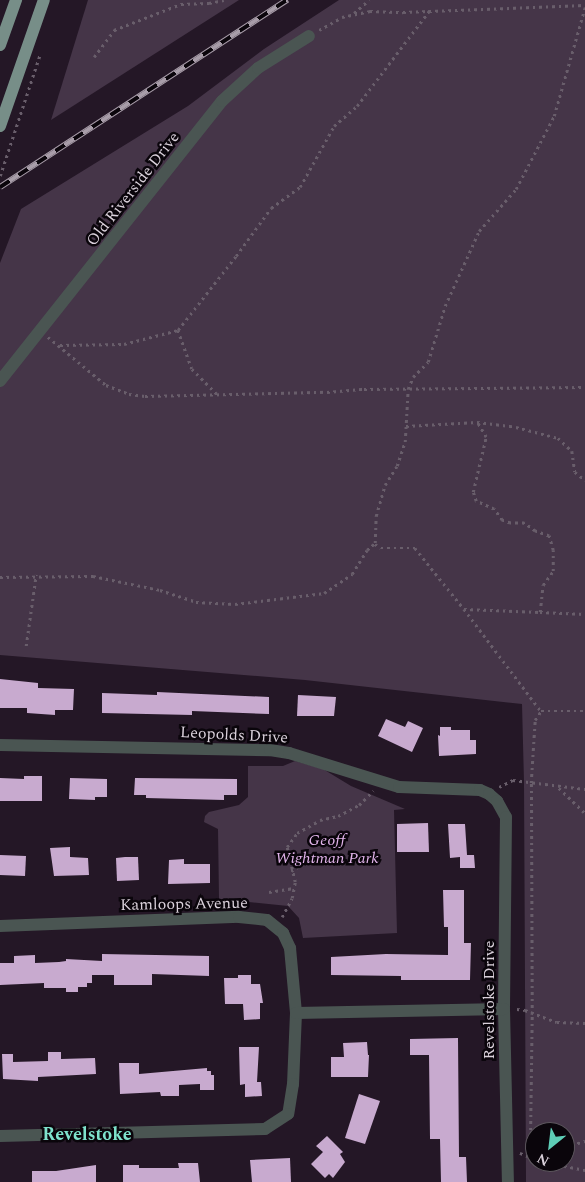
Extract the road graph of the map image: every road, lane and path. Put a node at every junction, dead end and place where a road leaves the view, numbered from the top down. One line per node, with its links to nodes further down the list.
1 (16, 0): 9 (main road)
2 (44, 0): 12 (main road)
3 (224, 0): 11 (path)
4 (369, 0): 7 (path)
5 (585, 6): 6 (path); 19 (path)
6 (430, 10): 7 (path); 15 (path)
7 (353, 14): 8 (path)
8 (309, 36): 14 (street, Old Riverside Drive)
9 (0, 45)
10 (43, 45): 13 (path)
11 (94, 57)
12 (0, 126)
13 (0, 176)
14 (40, 330): 16 (path); 17 (street, Old Riverside Drive)
15 (178, 330): 16 (path); 20 (path)
16 (58, 345): 20 (path)
17 (0, 381)
18 (585, 387): 19 (path)
19 (408, 389): 20 (path); 22 (path)
20 (218, 395)
21 (478, 422): 22 (path); 23 (path); 28 (path)
22 (406, 426): 24 (path)
23 (585, 480)
24 (375, 543): 25 (path); 27 (path)
25 (36, 575): 26 (path); 30 (path)
26 (0, 577)
27 (464, 609): 28 (path); 31 (path)
28 (540, 612): 29 (path)
29 (585, 614)
30 (26, 646)
31 (541, 710): 32 (path); 35 (path)
32 (585, 711)
33 (0, 745): 34 (street, Leopolds Drive)
34 (380, 781): 38 (street, Leopolds Drive); 41 (path)
35 (531, 783): 36 (path); 38 (path); 48 (path)
36 (558, 787): 37 (path); 39 (path)
37 (585, 789)
38 (489, 794): 46 (street, Revelstoke Drive)
39 (585, 814)
40 (320, 858): 41 (path)
41 (292, 871): 42 (path)
42 (294, 888): 43 (path); 45 (path)
43 (269, 892)
44 (0, 926): 45 (street, Kamloops Avenue)
45 (276, 926): 47 (street)
46 (504, 1009): 47 (street); 48 (path); 52 (street, Revelstoke Drive)
47 (296, 1014): 51 (street)
48 (532, 1014): 49 (path); 50 (path)
49 (585, 1023)
50 (530, 1122)
51 (0, 1136)
52 (508, 1182)

